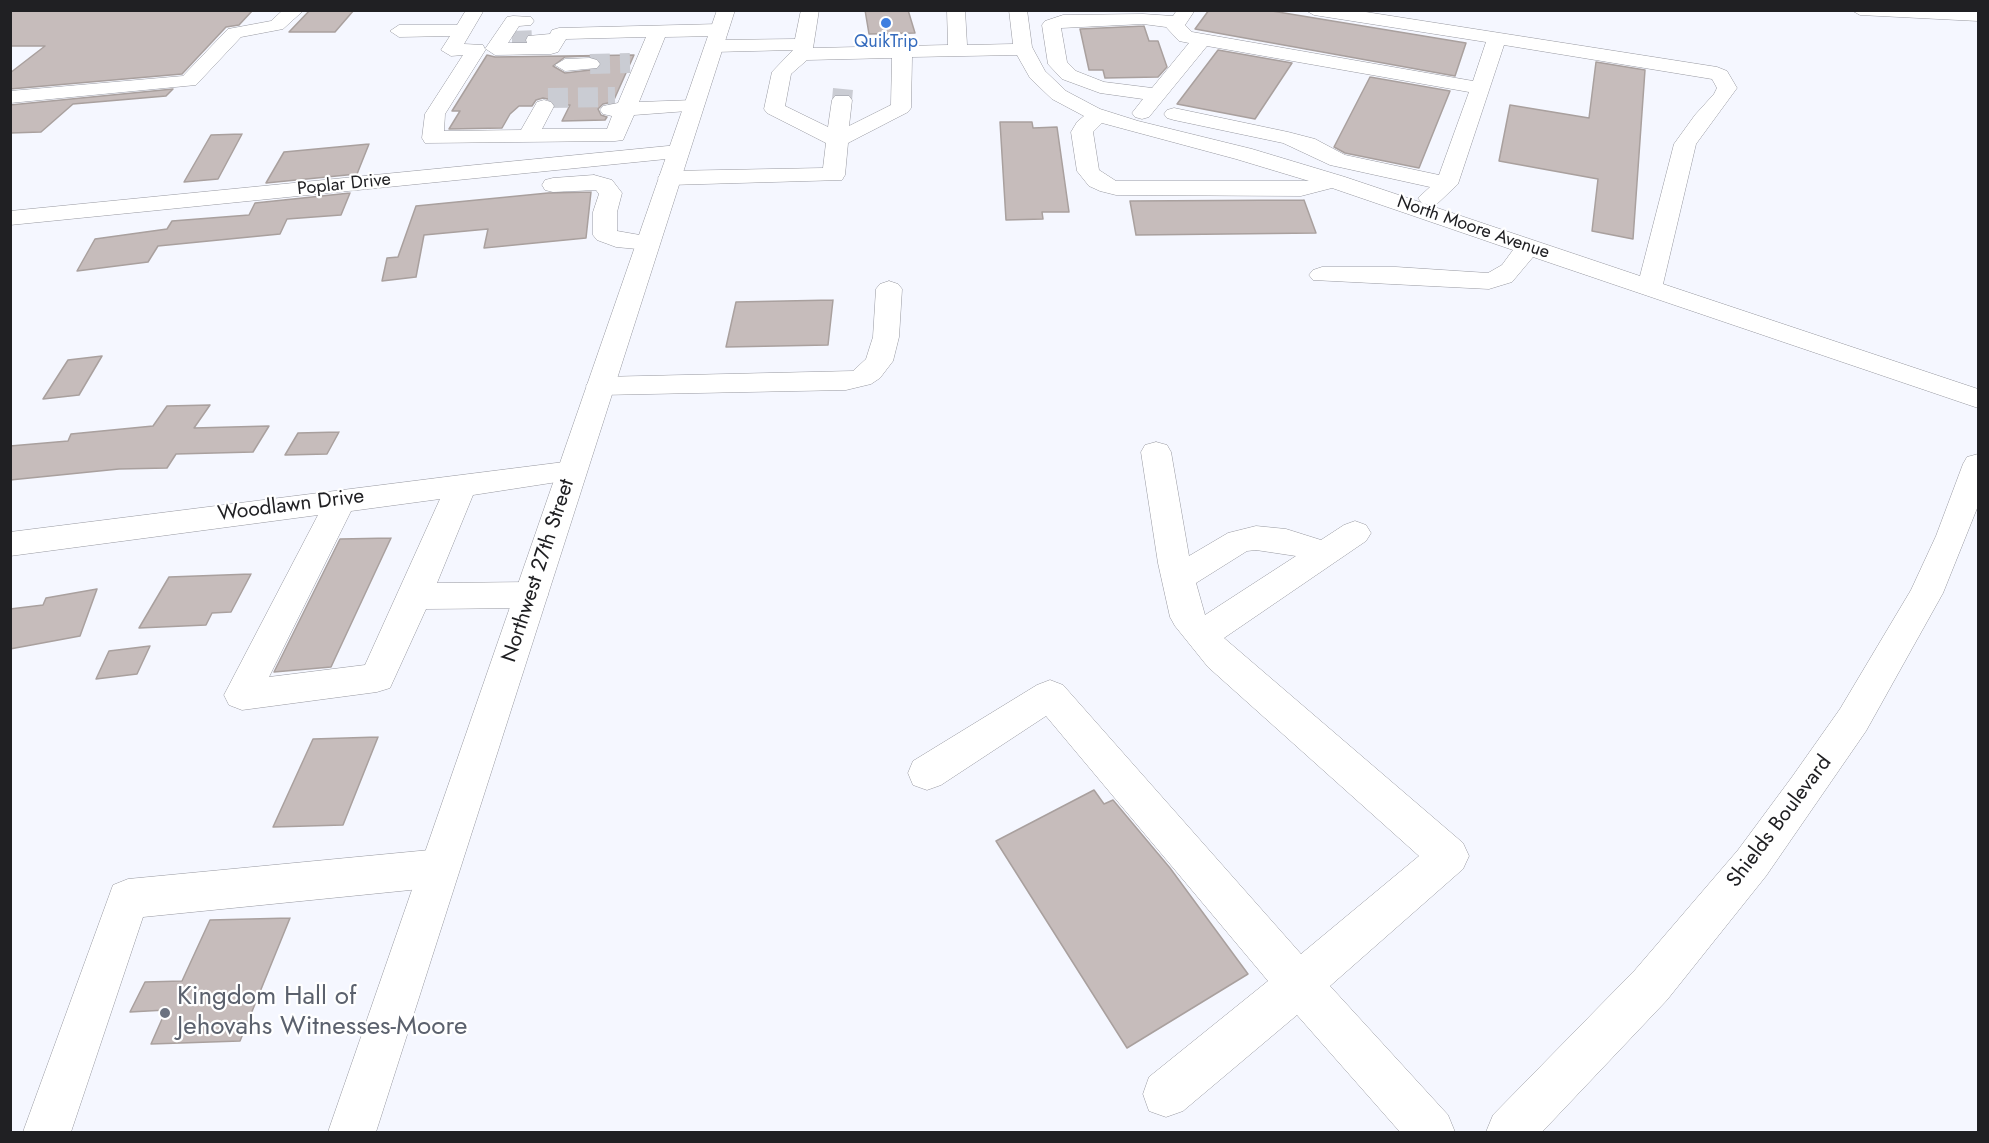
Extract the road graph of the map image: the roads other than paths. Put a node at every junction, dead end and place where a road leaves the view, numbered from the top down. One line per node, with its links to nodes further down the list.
1 (295, 10): 29 (main road)
2 (476, 10): 12 (main road)
3 (726, 10): 19 (main road, Northwest 27th Street)
4 (810, 10): 22 (main road)
5 (956, 10): 23 (main road)
6 (1041, 10): 7 (main road)
7 (1133, 10)
8 (1314, 10): 20 (main road)
9 (1860, 10): 11 (main road)
10 (1182, 16): 14 (main road); 21 (main road)
11 (1978, 16)
12 (463, 30): 15 (main road); 18 (main road)
13 (1021, 30): 14 (main road); 23 (main road); 33 (main road, North Moore Avenue)
14 (1052, 30): 31 (main road)
15 (399, 31)
16 (658, 31): 17 (main road); 19 (main road); 27 (main road)
17 (582, 33): 18 (main road); 25 (main road)
18 (525, 34): 34 (main road)
19 (717, 38): 22 (main road); 30 (main road, Northwest 27th Street)
20 (1497, 39): 28 (main road); 46 (main road)
21 (1202, 40): 28 (main road); 31 (main road)
22 (803, 49): 26 (main road); 35 (main road)
23 (958, 51): 24 (main road)
24 (902, 52): 26 (main road); 35 (main road)
25 (590, 64)
26 (844, 79): 35 (main road)
27 (628, 85): 30 (main road); 34 (main road)
28 (1480, 88): 40 (main road)
29 (10, 97)
30 (696, 100): 36 (main road, Northwest 27th Street)
31 (1144, 110): 33 (main road, North Moore Avenue); 39 (main road, North Moore Avenue); 40 (main road)
32 (567, 111): 34 (main road)
33 (1099, 115): 39 (main road)
34 (528, 136)
35 (837, 140): 38 (main road)
36 (678, 152): 37 (main road, Poplar Drive); 38 (main road, Northwest 27th Street)
37 (509, 169): 42 (main road, Poplar Drive); 43 (main road)
38 (669, 178): 43 (main road, Northwest 27th Street)
39 (1337, 182): 41 (main road, North Moore Avenue)
40 (1447, 184): 41 (main road)
41 (1417, 209): 44 (main road, North Moore Avenue)
42 (10, 218)
43 (648, 243): 48 (main road, Northwest 27th Street)
44 (1528, 246): 45 (main road); 46 (main road, North Moore Avenue)
45 (1322, 275)
46 (1650, 288): 49 (main road, North Moore Avenue)
47 (889, 289): 48 (main road)
48 (600, 386): 52 (main road, Northwest 27th Street)
49 (1978, 399)
50 (1156, 452): 58 (main road)
51 (1978, 465): 69 (main road, Shields Boulevard)
52 (572, 471): 53 (main road, Woodlawn Drive); 59 (main road, Northwest 27th Street)
53 (461, 485): 54 (main road, Woodlawn Drive); 60 (main road)
54 (341, 500): 56 (main road, Woodlawn Drive); 60 (main road)
55 (1355, 533): 57 (main road)
56 (10, 544)
57 (1324, 553): 58 (main road); 61 (main road)
58 (1178, 578): 61 (main road)
59 (531, 595): 60 (main road); 63 (main road, Northwest 27th Street)
60 (415, 596)
61 (1202, 635): 64 (main road)
62 (927, 773): 64 (main road)
63 (440, 868): 66 (main road); 67 (main road, Northwest 27th Street)
64 (1299, 984): 65 (main road); 68 (main road)
65 (1166, 1094)
66 (47, 1132)
67 (352, 1132)
68 (1431, 1132)
69 (1510, 1132)

